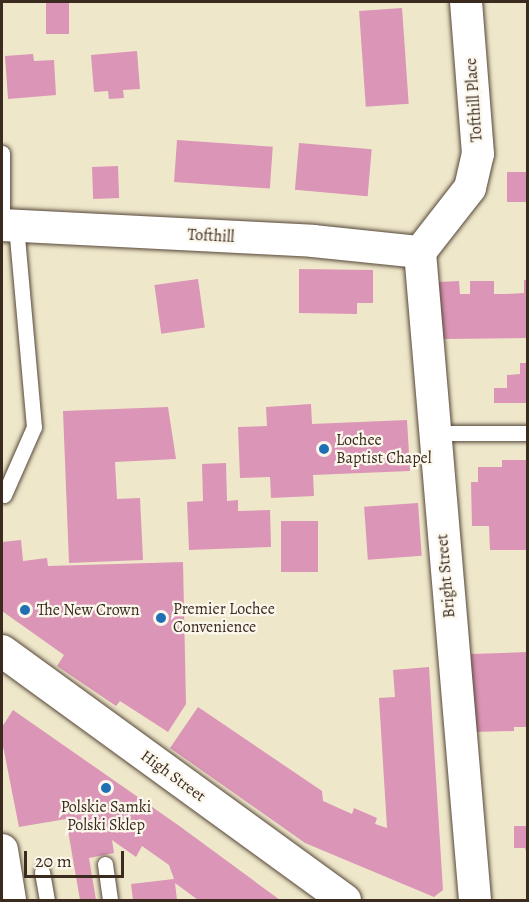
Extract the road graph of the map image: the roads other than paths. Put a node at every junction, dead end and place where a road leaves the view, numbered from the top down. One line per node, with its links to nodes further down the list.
1 (466, 2): 4 (street, Tofthill Place)
2 (2, 153): 3 (lane)
3 (6, 225): 4 (street, Tofthill); 7 (lane)
4 (420, 252): 5 (street, Bright Street)
5 (434, 433): 6 (lane); 16 (street, Bright Street)
6 (528, 433)
7 (4, 495)
8 (2, 651): 15 (street, High Street)
9 (2, 850): 12 (street)
10 (105, 864): 14 (lane)
11 (42, 872): 13 (lane)
12 (10, 900)
13 (47, 900)
14 (110, 900)
15 (345, 900)
16 (475, 900)

